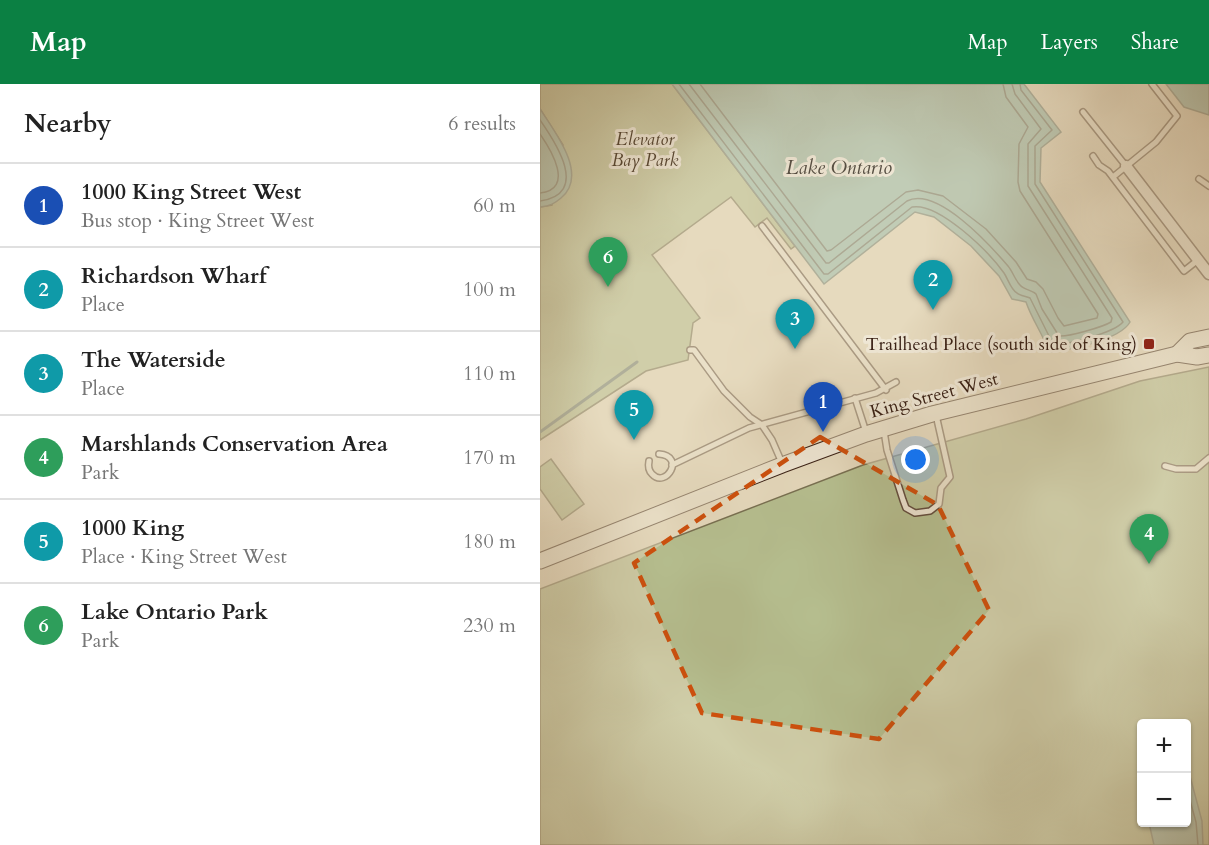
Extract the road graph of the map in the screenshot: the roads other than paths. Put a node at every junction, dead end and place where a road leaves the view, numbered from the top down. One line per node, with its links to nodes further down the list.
1 (1152, 84): 4 (lane)
2 (1083, 112): 4 (lane)
3 (1093, 156): 5 (lane)
4 (1126, 166): 5 (lane); 9 (street)
5 (1113, 177): 9 (lane)
6 (1199, 179): 7 (lane)
7 (1209, 186)
8 (762, 226): 16 (lane)
9 (1198, 260): 10 (street)
10 (1209, 274)
11 (1209, 337): 13 (main road, King Street West)
12 (690, 350): 19 (lane)
13 (1177, 354): 14 (main road, King Street West); 18 (main road, King Street West)
14 (1209, 354)
15 (897, 382): 16 (lane)
16 (886, 390): 17 (lane)
17 (855, 398): 19 (lane); 21 (lane)
18 (936, 414): 20 (main road, King Street West); 20 (lane)
19 (762, 425): 25 (lane); 26 (lane)
20 (884, 429): 21 (main road, King Street West)
21 (866, 434): 26 (main road, King Street West)
22 (659, 454): 25 (lane)
23 (1209, 458): 27 (lane)
24 (649, 461): 25 (lane)
25 (672, 465)
26 (782, 465): 28 (main road, King Street West)
27 (1165, 466)
28 (540, 561)

